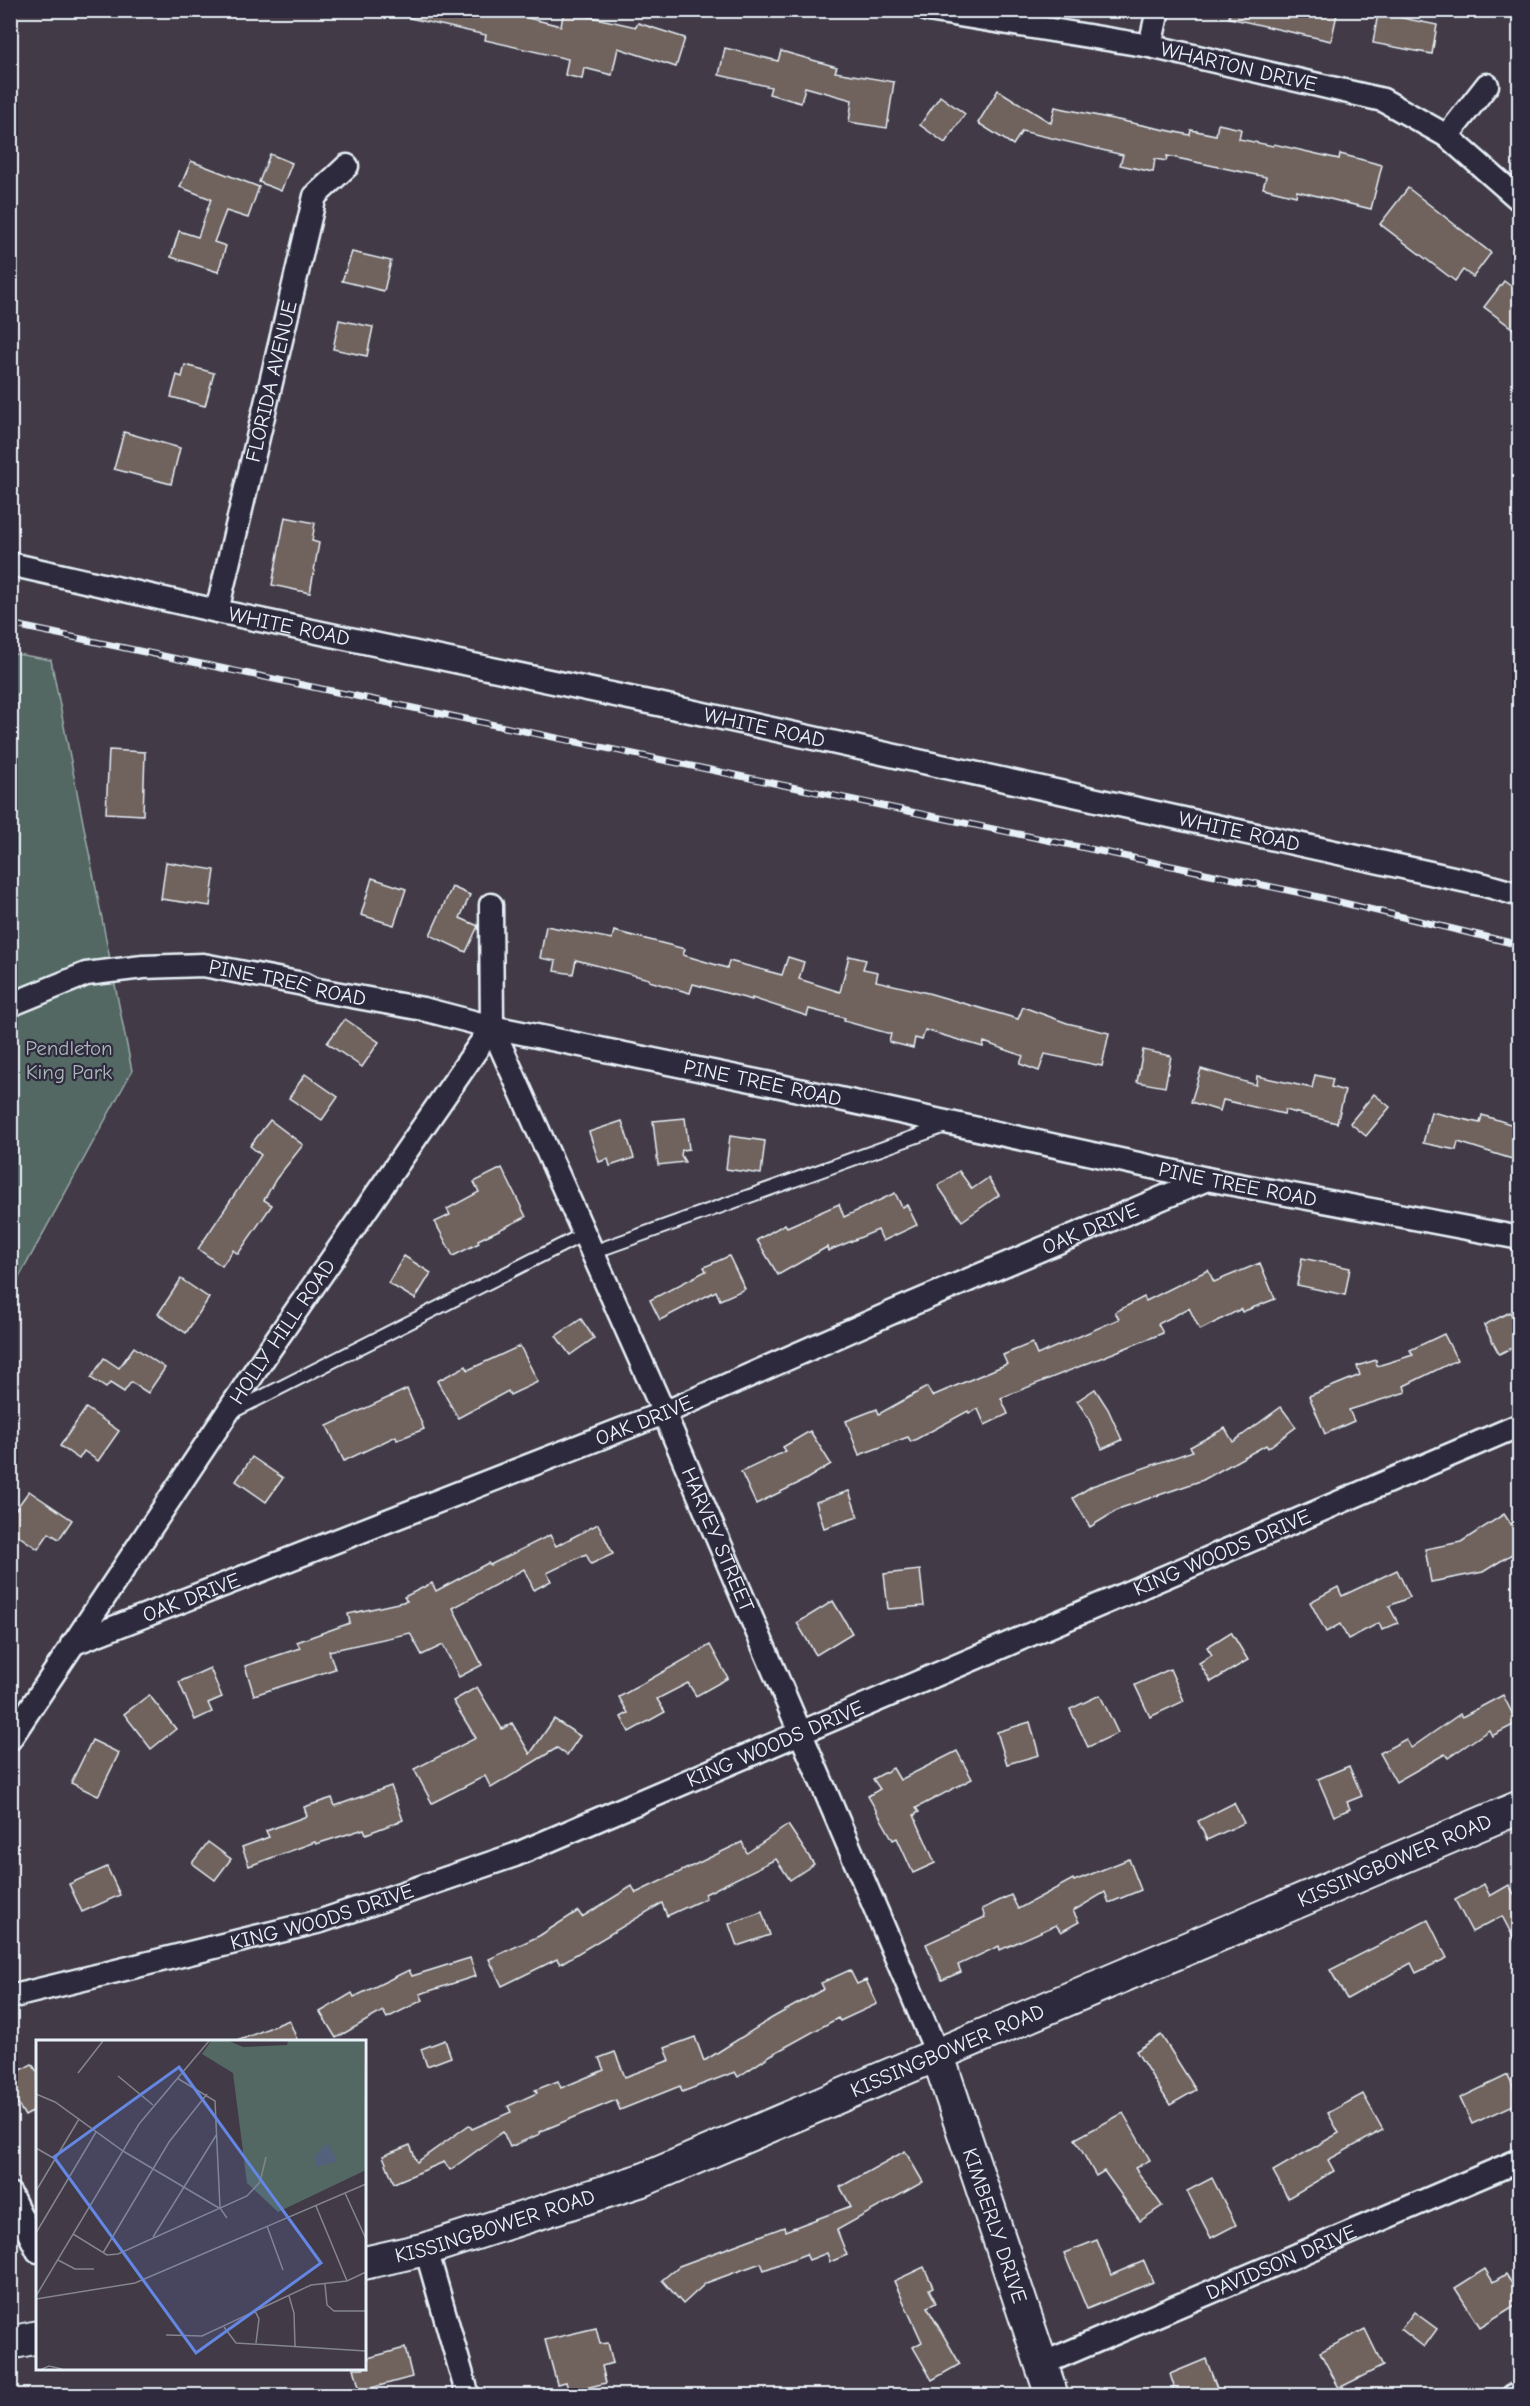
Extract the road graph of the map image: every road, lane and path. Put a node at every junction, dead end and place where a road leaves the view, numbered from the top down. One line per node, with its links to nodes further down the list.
1 (928, 10): 3 (street, WHARTON DRIVE)
2 (1158, 10): 3 (street)
3 (1150, 46): 5 (street, WHARTON DRIVE)
4 (1486, 85): 5 (street)
5 (1447, 136): 7 (street, WHARTON DRIVE)
6 (347, 166): 9 (street, FLORIDA AVENUE)
7 (1520, 200)
8 (10, 564): 9 (street, WHITE ROAD)
9 (217, 611): 10 (street, WHITE ROAD)
10 (1520, 895)
11 (491, 905): 13 (street)
12 (10, 1005): 13 (street, PINE TREE ROAD)
13 (492, 1027): 14 (street, PINE TREE ROAD); 17 (street, HARVEY STREET); 19 (street, HOLLY HILL ROAD)
14 (952, 1124): 15 (street, PINE TREE ROAD); 17 (lane)
15 (1207, 1179): 16 (street, PINE TREE ROAD); 18 (street, OAK DRIVE)
16 (1520, 1238)
17 (588, 1243): 18 (street, HARVEY STREET); 19 (lane)
18 (664, 1413): 21 (street, OAK DRIVE); 22 (street, HARVEY STREET)
19 (225, 1416): 21 (street, HOLLY HILL ROAD)
20 (1520, 1425): 22 (street, KING WOODS DRIVE)
21 (72, 1644): 23 (street, HOLLY HILL ROAD)
22 (802, 1732): 25 (street, KING WOODS DRIVE); 26 (street, HARVEY STREET)
23 (10, 1739)
24 (1520, 1806): 26 (street, KISSINGBOWER ROAD)
25 (10, 1997)
26 (938, 2053): 30 (street, KISSINGBOWER ROAD); 34 (street, KIMBERLY DRIVE)
27 (1520, 2160): 34 (street, DAVIDSON DRIVE)
28 (10, 2194): 29 (street)
29 (36, 2247)
30 (426, 2249): 31 (street, KISSINGBOWER ROAD); 36 (street)
31 (366, 2263)
32 (36, 2337): 33 (street)
33 (10, 2343)
34 (1042, 2364): 37 (street, KIMBERLY DRIVE)
35 (1520, 2393): 38 (street)
36 (468, 2396)
37 (1052, 2396)
38 (1514, 2396)

